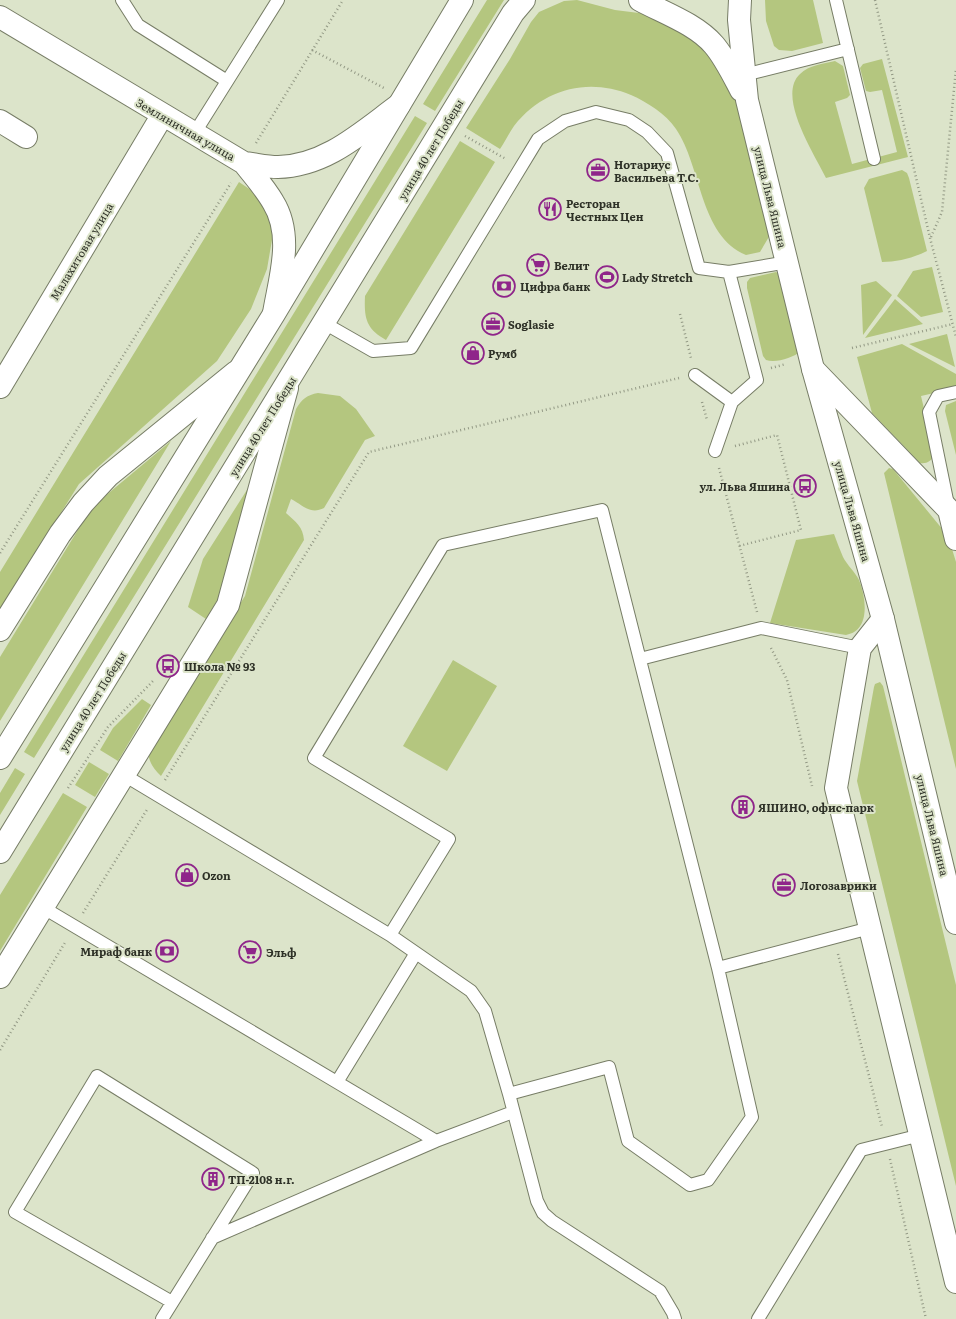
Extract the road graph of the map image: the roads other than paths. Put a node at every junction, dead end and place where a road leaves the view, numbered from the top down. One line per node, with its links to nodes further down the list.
1 (122, 0): 11 (lane)
2 (278, 0): 11 (lane)
3 (462, 0): 13 (main road)
4 (524, 0): 23 (main road, улица 40 лет Победы)
5 (640, 0): 12 (main road, улица Льва Яшина)
6 (740, 0): 10 (main road, улица Льва Яшина)
7 (836, 0): 9 (lane)
8 (0, 17): 14 (main road, Земляничная улица)
9 (848, 50): 10 (lane); 18 (lane)
10 (744, 75): 12 (main road, улица Льва Яшина)
11 (228, 81): 16 (lane)
12 (747, 100): 20 (main road, улица Льва Яшина)
13 (402, 102): 19 (main road, Земляничная улица); 22 (main road)
14 (162, 116): 16 (main road, Земляничная улица); 28 (main road, Малахитовая улица)
15 (0, 121): 17 (main road)
16 (194, 134): 19 (main road, Земляничная улица)
17 (26, 137)
18 (874, 158)
19 (244, 163): 22 (main road)
20 (788, 262): 21 (lane); 24 (main road, улица Льва Яшина)
21 (729, 272): 23 (lane); 30 (lane)
22 (274, 314): 25 (main road)
23 (324, 323): 27 (main road, улица 40 лет Победы)
24 (813, 369): 32 (main road); 34 (main road, улица Льва Яшина)
25 (239, 370): 35 (main road); 38 (main road)
26 (695, 374): 30 (lane)
27 (289, 382): 39 (main road); 40 (main road, улица 40 лет Победы)
28 (0, 387)
29 (956, 392): 32 (lane)
30 (732, 402): 31 (lane)
31 (715, 450)
32 (949, 510): 33 (main road)
33 (956, 539)
34 (883, 619): 36 (main road); 42 (main road, улица Льва Яшина)
35 (0, 630)
36 (860, 648): 37 (lane); 43 (main road)
37 (640, 659): 44 (lane); 46 (lane)
38 (0, 758)
39 (124, 775): 41 (main road); 44 (lane)
40 (0, 852)
41 (42, 908): 47 (main road); 48 (lane)
42 (956, 923)
43 (870, 928): 46 (lane); 51 (main road)
44 (390, 935): 45 (lane)
45 (416, 953): 48 (lane); 49 (lane)
46 (718, 968): 49 (lane)
47 (0, 977)
48 (337, 1082): 52 (lane)
49 (509, 1094): 50 (lane)
50 (513, 1112): 52 (lane); 57 (lane)
51 (921, 1135): 54 (main road); 58 (lane)
52 (436, 1141): 53 (lane)
53 (212, 1238): 55 (lane); 55 (lane)
54 (956, 1282)
55 (172, 1302): 56 (lane)
56 (162, 1319)
57 (675, 1319)
58 (758, 1319)

